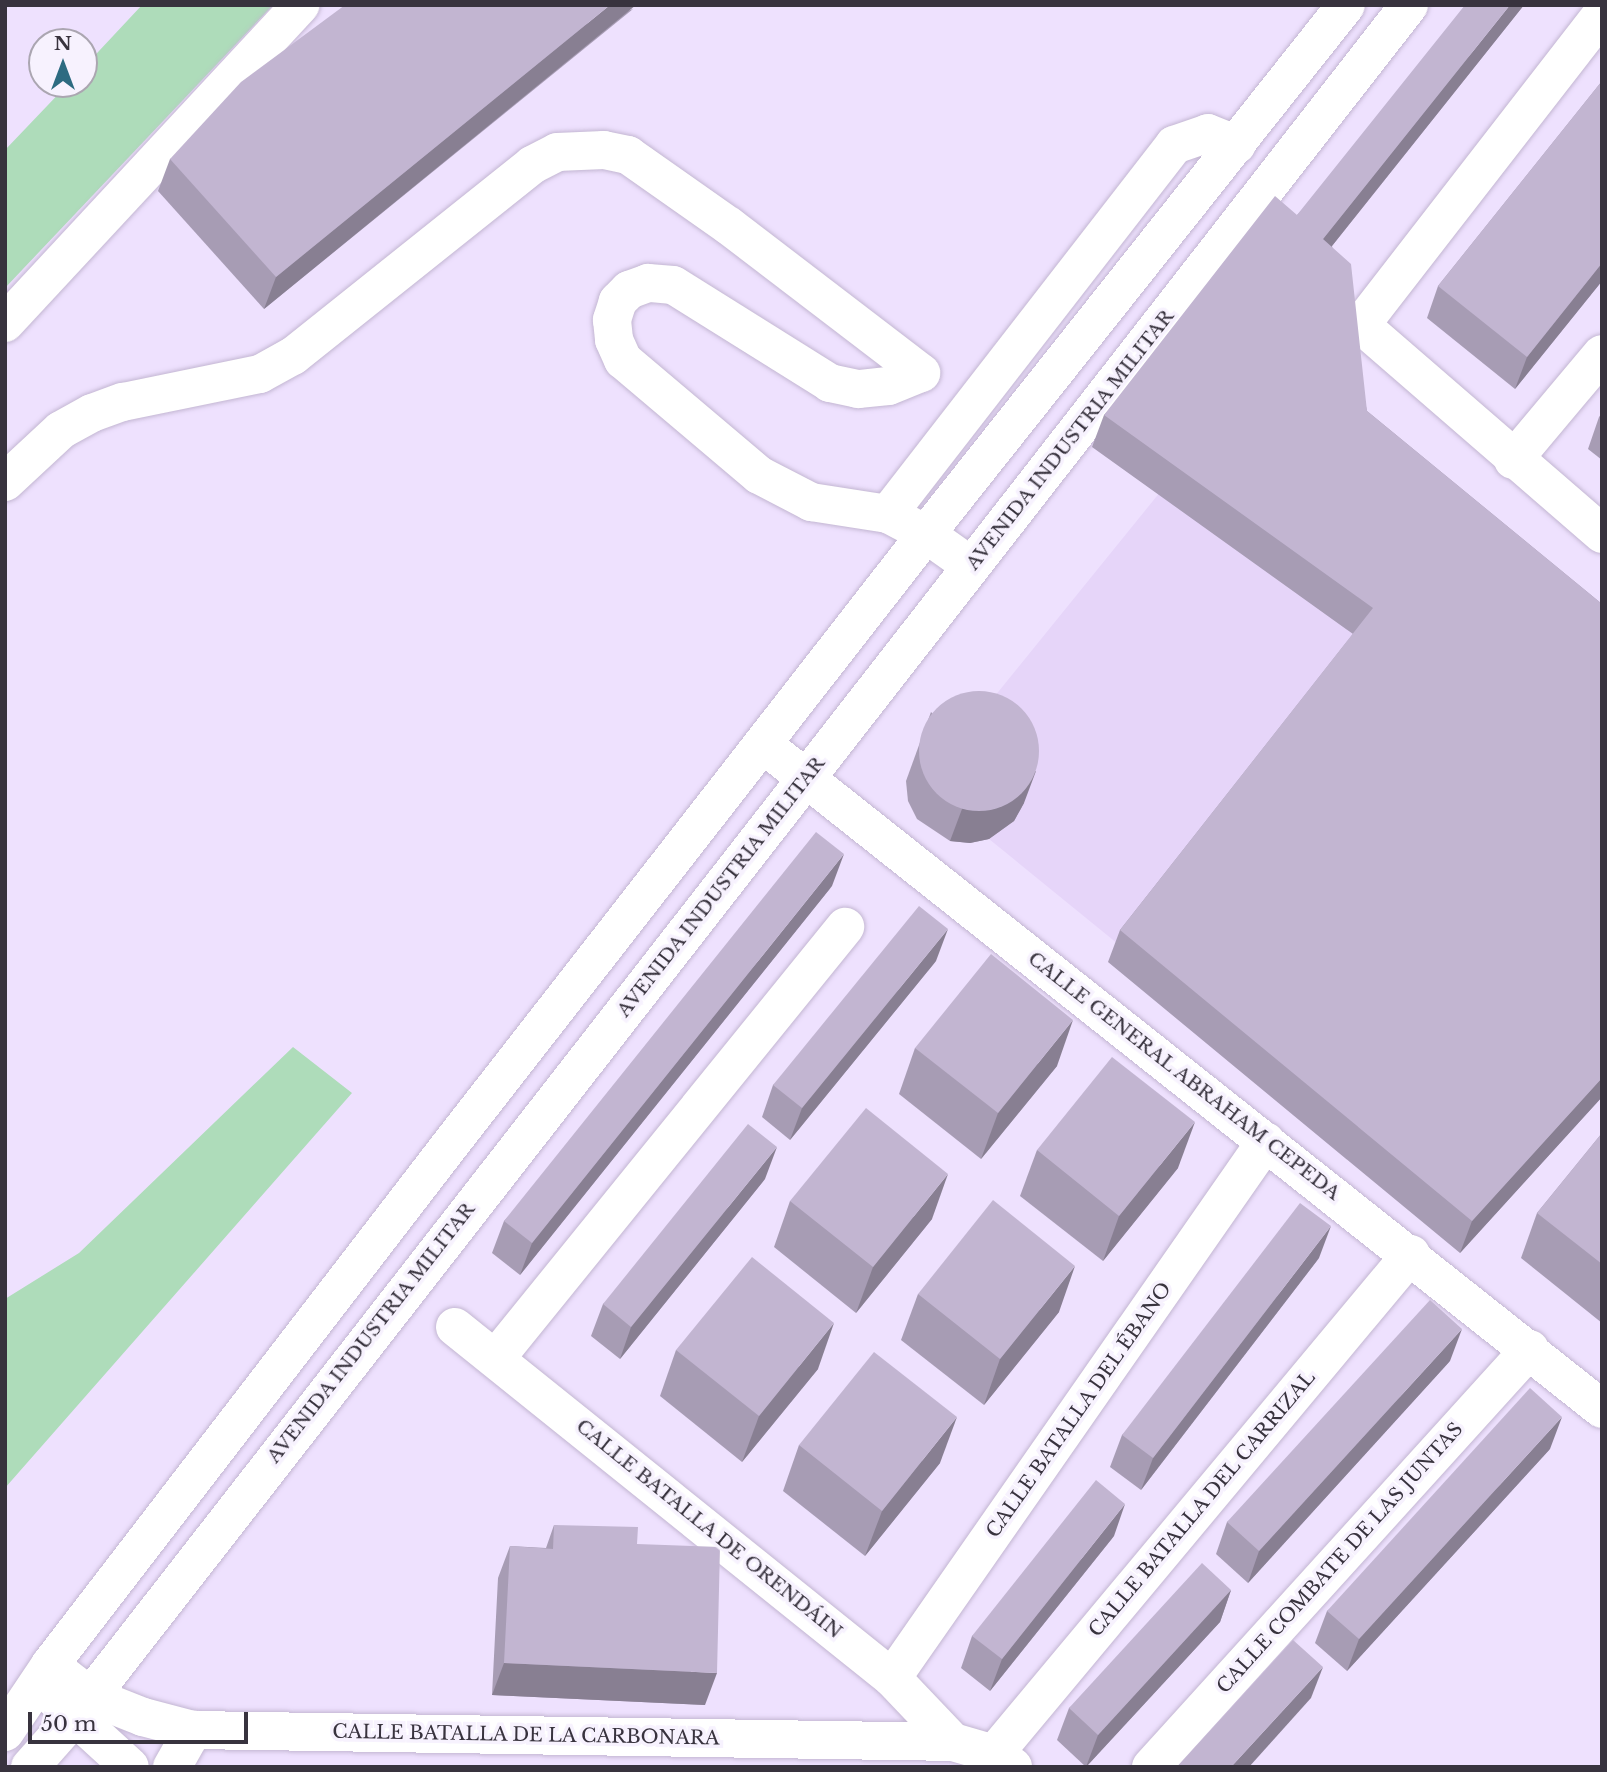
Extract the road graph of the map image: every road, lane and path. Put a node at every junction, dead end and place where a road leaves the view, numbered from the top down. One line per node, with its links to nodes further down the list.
1 (301, 5): 6 (street)
2 (1346, 5): 5 (street)
3 (1409, 5): 13 (street, AVENIDA INDUSTRIA MILITAR)
4 (1602, 14): 8 (street)
5 (1237, 145): 10 (street); 11 (street)
6 (5, 323)
7 (1602, 354): 8 (street)
8 (1513, 460): 12 (street)
9 (5, 482): 10 (street)
10 (888, 514): 11 (street)
11 (926, 534): 13 (street); 14 (street)
12 (1602, 534)
13 (971, 566): 15 (street, AVENIDA INDUSTRIA MILITAR)
14 (764, 745): 15 (street, CALLE GENERAL ABRAHAM CEPEDA); 23 (street)
15 (806, 777): 17 (street, CALLE GENERAL ABRAHAM CEPEDA); 25 (street, AVENIDA INDUSTRIA MILITAR)
16 (845, 927): 21 (street)
17 (1266, 1141): 18 (street, CALLE GENERAL ABRAHAM CEPEDA); 24 (street, CALLE BATALLA DEL ÉBANO)
18 (1411, 1254): 20 (street, CALLE GENERAL ABRAHAM CEPEDA); 29 (street, CALLE BATALLA DEL CARRIZAL)
19 (455, 1327): 21 (street, CALLE BATALLA DE ORENDÁIN)
20 (1530, 1349): 22 (street, CALLE GENERAL ABRAHAM CEPEDA); 33 (street, CALLE COMBATE DE LAS JUNTAS)
21 (496, 1358): 24 (street, CALLE BATALLA DE ORENDÁIN)
22 (1602, 1409)
23 (44, 1674): 25 (street); 27 (street)
24 (892, 1678): 28 (street, CALLE BATALLA DE ORENDÁIN)
25 (83, 1705): 26 (street, CALLE BATALLA DE LA CARBONARA); 30 (street, AVENIDA INDUSTRIA MILITAR); 31 (street)
26 (193, 1730): 28 (street, CALLE BATALLA DE LA CARBONARA); 32 (street)
27 (5, 1732)
28 (953, 1742): 29 (street, CALLE BATALLA DE LA CARBONARA)
29 (1003, 1761)
30 (30, 1767)
31 (130, 1767)
32 (172, 1767)
33 (1151, 1767)

